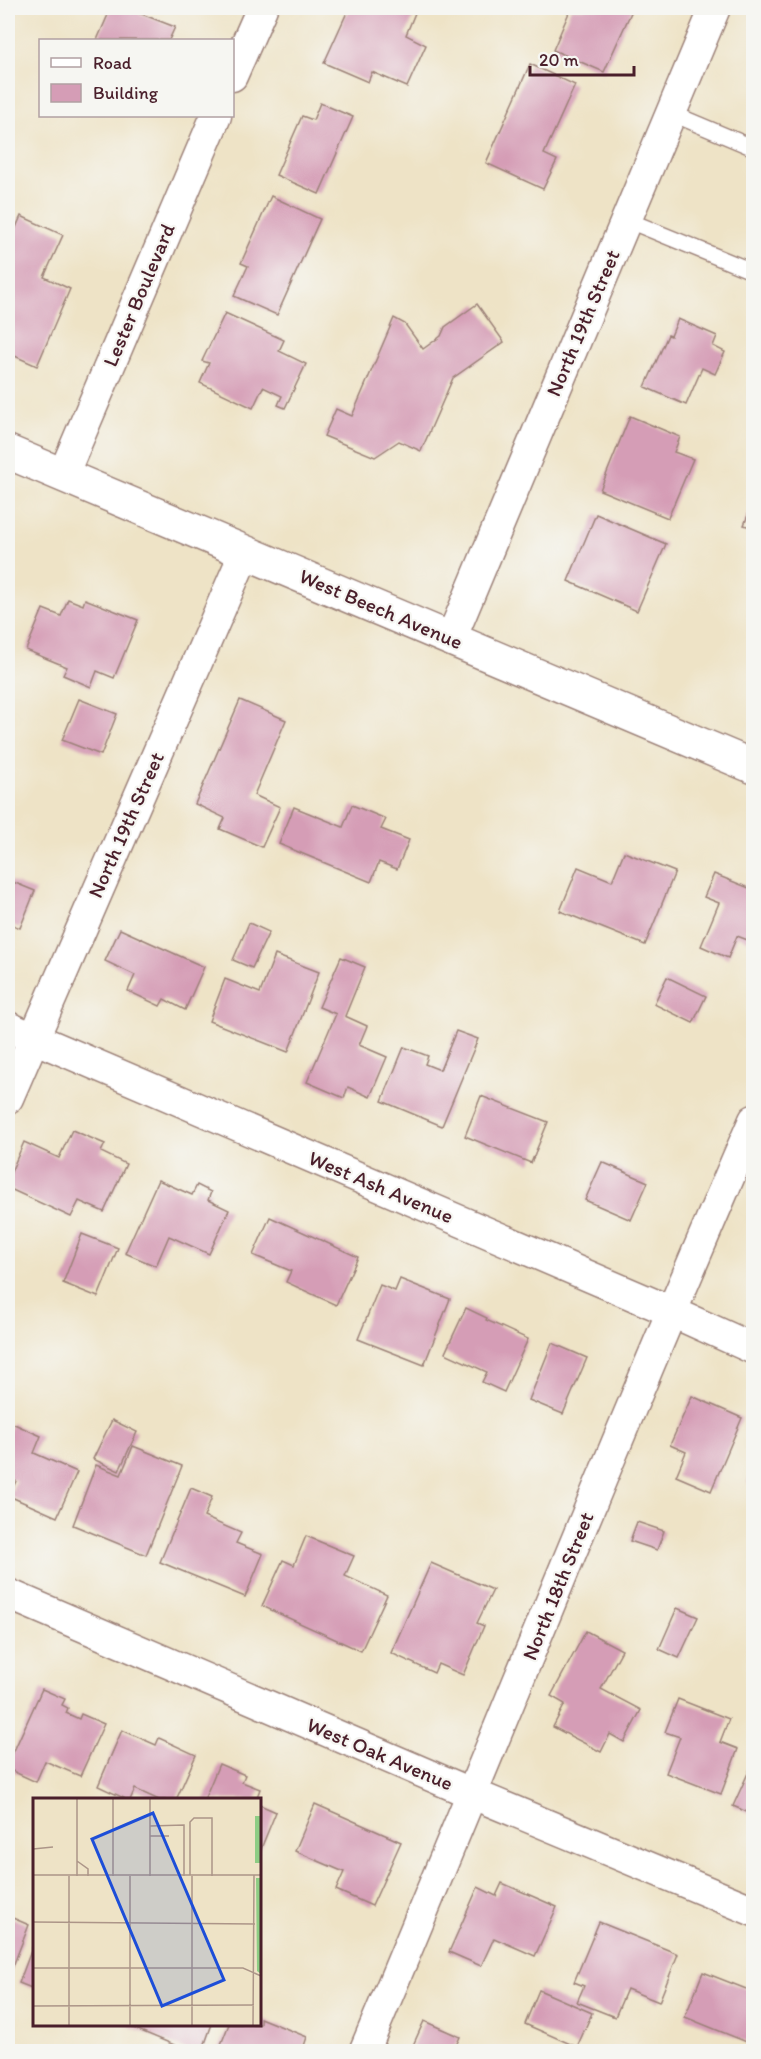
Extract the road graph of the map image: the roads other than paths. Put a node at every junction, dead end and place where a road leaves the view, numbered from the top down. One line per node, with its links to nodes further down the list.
1 (262, 8): 3 (street)
2 (715, 8): 4 (street, North 19th Street)
3 (234, 71)
4 (671, 113): 6 (lane); 7 (street, North 19th Street)
5 (216, 117): 10 (street, Lester Boulevard)
6 (753, 148)
7 (627, 220): 8 (lane); 12 (street, North 19th Street)
8 (753, 272)
9 (8, 452): 10 (main road, West Beech Avenue)
10 (63, 476): 11 (main road, West Beech Avenue)
11 (245, 552): 12 (main road, West Beech Avenue); 14 (street, North 19th Street)
12 (452, 639): 13 (main road, West Beech Avenue)
13 (753, 767)
14 (20, 1032): 15 (street, North 19th Street); 17 (street, West Ash Avenue)
15 (8, 1098)
16 (753, 1120): 17 (street, North 18th Street)
17 (670, 1311): 18 (street, West Ash Avenue); 20 (street, North 18th Street)
18 (753, 1349)
19 (8, 1594): 20 (street, West Oak Avenue)
20 (473, 1794): 21 (street, West Oak Avenue); 22 (street, North 18th Street)
21 (753, 1911)
22 (364, 2052)

